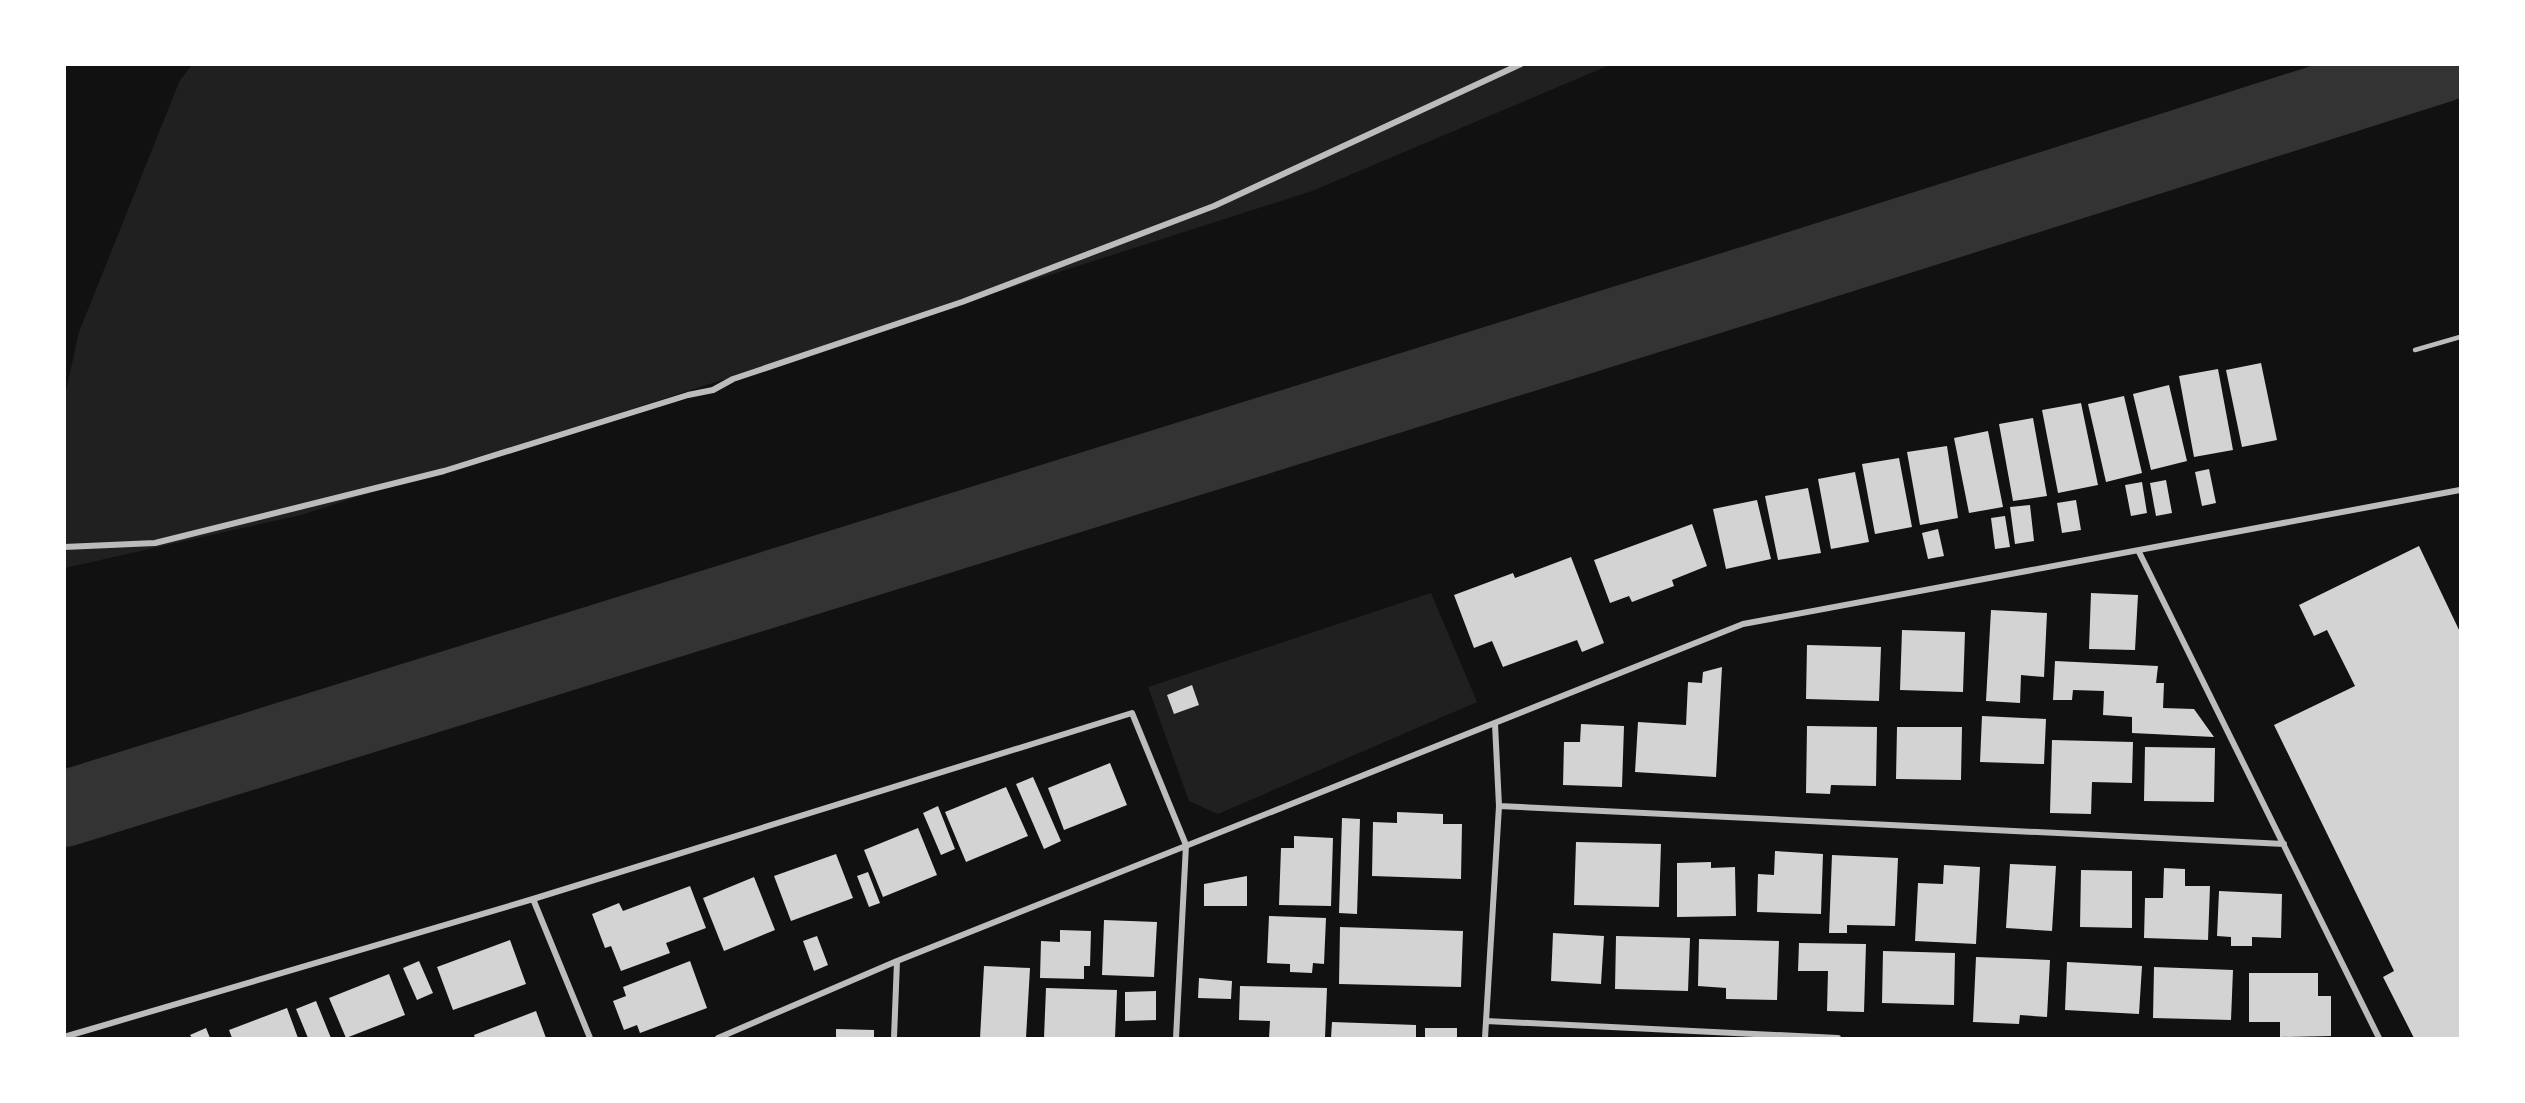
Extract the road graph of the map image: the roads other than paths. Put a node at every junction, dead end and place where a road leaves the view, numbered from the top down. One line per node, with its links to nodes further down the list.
1 (1521, 64): 5 (street)
2 (2460, 337): 3 (lane)
3 (2415, 350)
4 (2460, 490): 6 (street)
5 (64, 547)
6 (2139, 552): 7 (street); 9 (street)
7 (1495, 724): 8 (street); 10 (street)
8 (1499, 807): 9 (street); 13 (street)
9 (2284, 844): 21 (street)
10 (1185, 845): 11 (street); 12 (street); 18 (street)
11 (533, 899): 14 (street); 15 (street)
12 (897, 961): 16 (street); 17 (street)
13 (1486, 1021): 19 (street); 20 (street)
14 (64, 1037)
15 (590, 1038)
16 (718, 1038)
17 (894, 1038)
18 (1176, 1038)
19 (1485, 1038)
20 (1838, 1038)
21 (2379, 1038)

